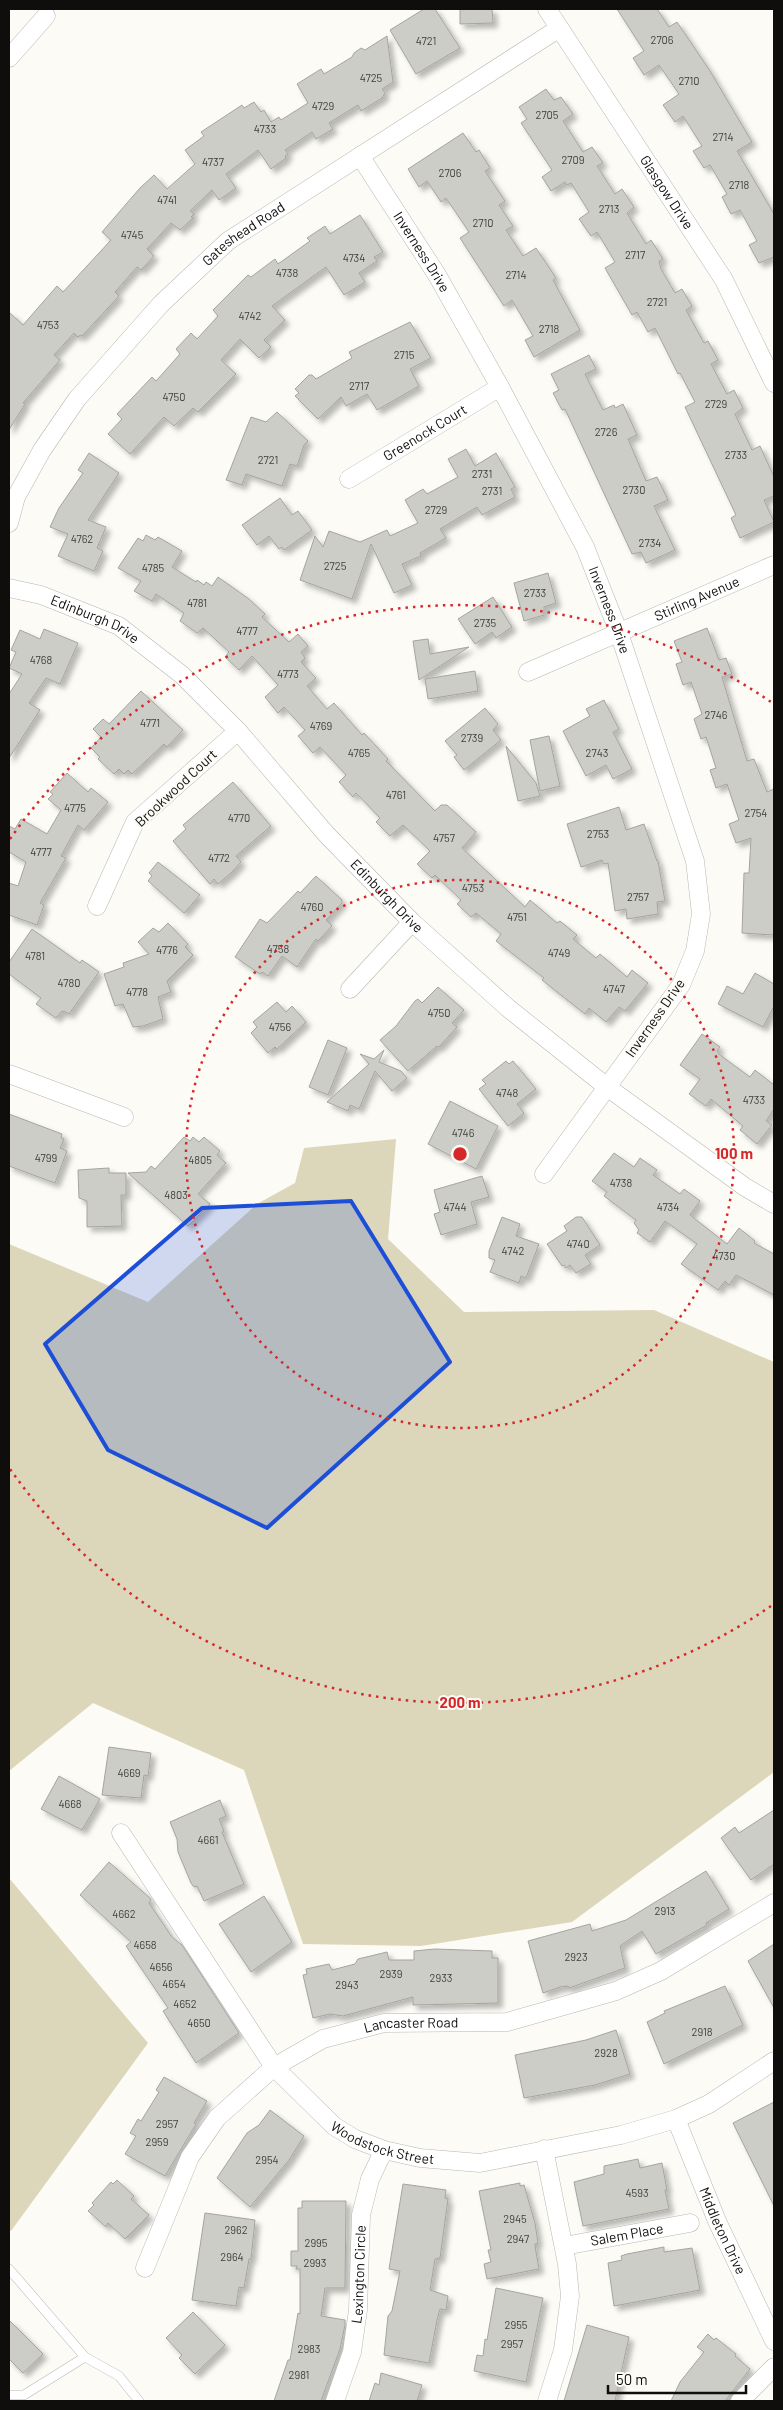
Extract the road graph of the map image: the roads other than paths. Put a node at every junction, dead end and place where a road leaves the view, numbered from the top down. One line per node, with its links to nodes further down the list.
1 (546, 9): 3 (street, Glasgow Drive)
2 (46, 16): 4 (street)
3 (558, 29): 5 (street, Gateshead Road); 6 (street, Glasgow Drive)
4 (9, 58)
5 (360, 156): 7 (street, Inverness Drive); 9 (street, Gateshead Road)
6 (774, 383)
7 (500, 387): 8 (street, Greenock Court); 12 (street, Inverness Drive)
8 (349, 479)
9 (9, 523)
10 (774, 566): 12 (street, Stirling Avenue)
11 (9, 588): 14 (street, Edinburgh Drive)
12 (619, 633): 13 (street, Stirling Avenue); 19 (street, Inverness Drive)
13 (528, 672)
14 (238, 731): 15 (street, Brookwood Court); 16 (street, Edinburgh Drive)
15 (97, 906)
16 (412, 922): 17 (street); 19 (street, Edinburgh Drive)
17 (350, 989)
18 (9, 1074): 20 (street)
19 (607, 1087): 21 (street, Inverness Drive); 22 (street, Edinburgh Drive)
20 (124, 1117)
21 (544, 1174)
22 (774, 1204)
23 (120, 1834): 26 (street, Woodstock Street)
24 (774, 1903): 26 (street, Lancaster Road)
25 (774, 2061): 27 (street, Woodstock Street)
26 (274, 2067): 29 (street, Woodstock Street); 32 (street, Lancaster Road)
27 (676, 2118): 28 (street, Woodstock Street); 34 (street, Middleton Drive)
28 (544, 2149): 29 (street, Woodstock Street); 31 (street)
29 (384, 2150): 39 (street, Lexington Circle)
30 (690, 2223): 31 (street, Salem Place)
31 (564, 2246): 40 (street)
32 (145, 2268)
33 (9, 2269): 35 (lane)
34 (774, 2342)
35 (85, 2357): 37 (lane); 38 (lane)
36 (774, 2367): 41 (street)
37 (9, 2395)
38 (139, 2401)
39 (335, 2401)
40 (547, 2401)
41 (740, 2401)

